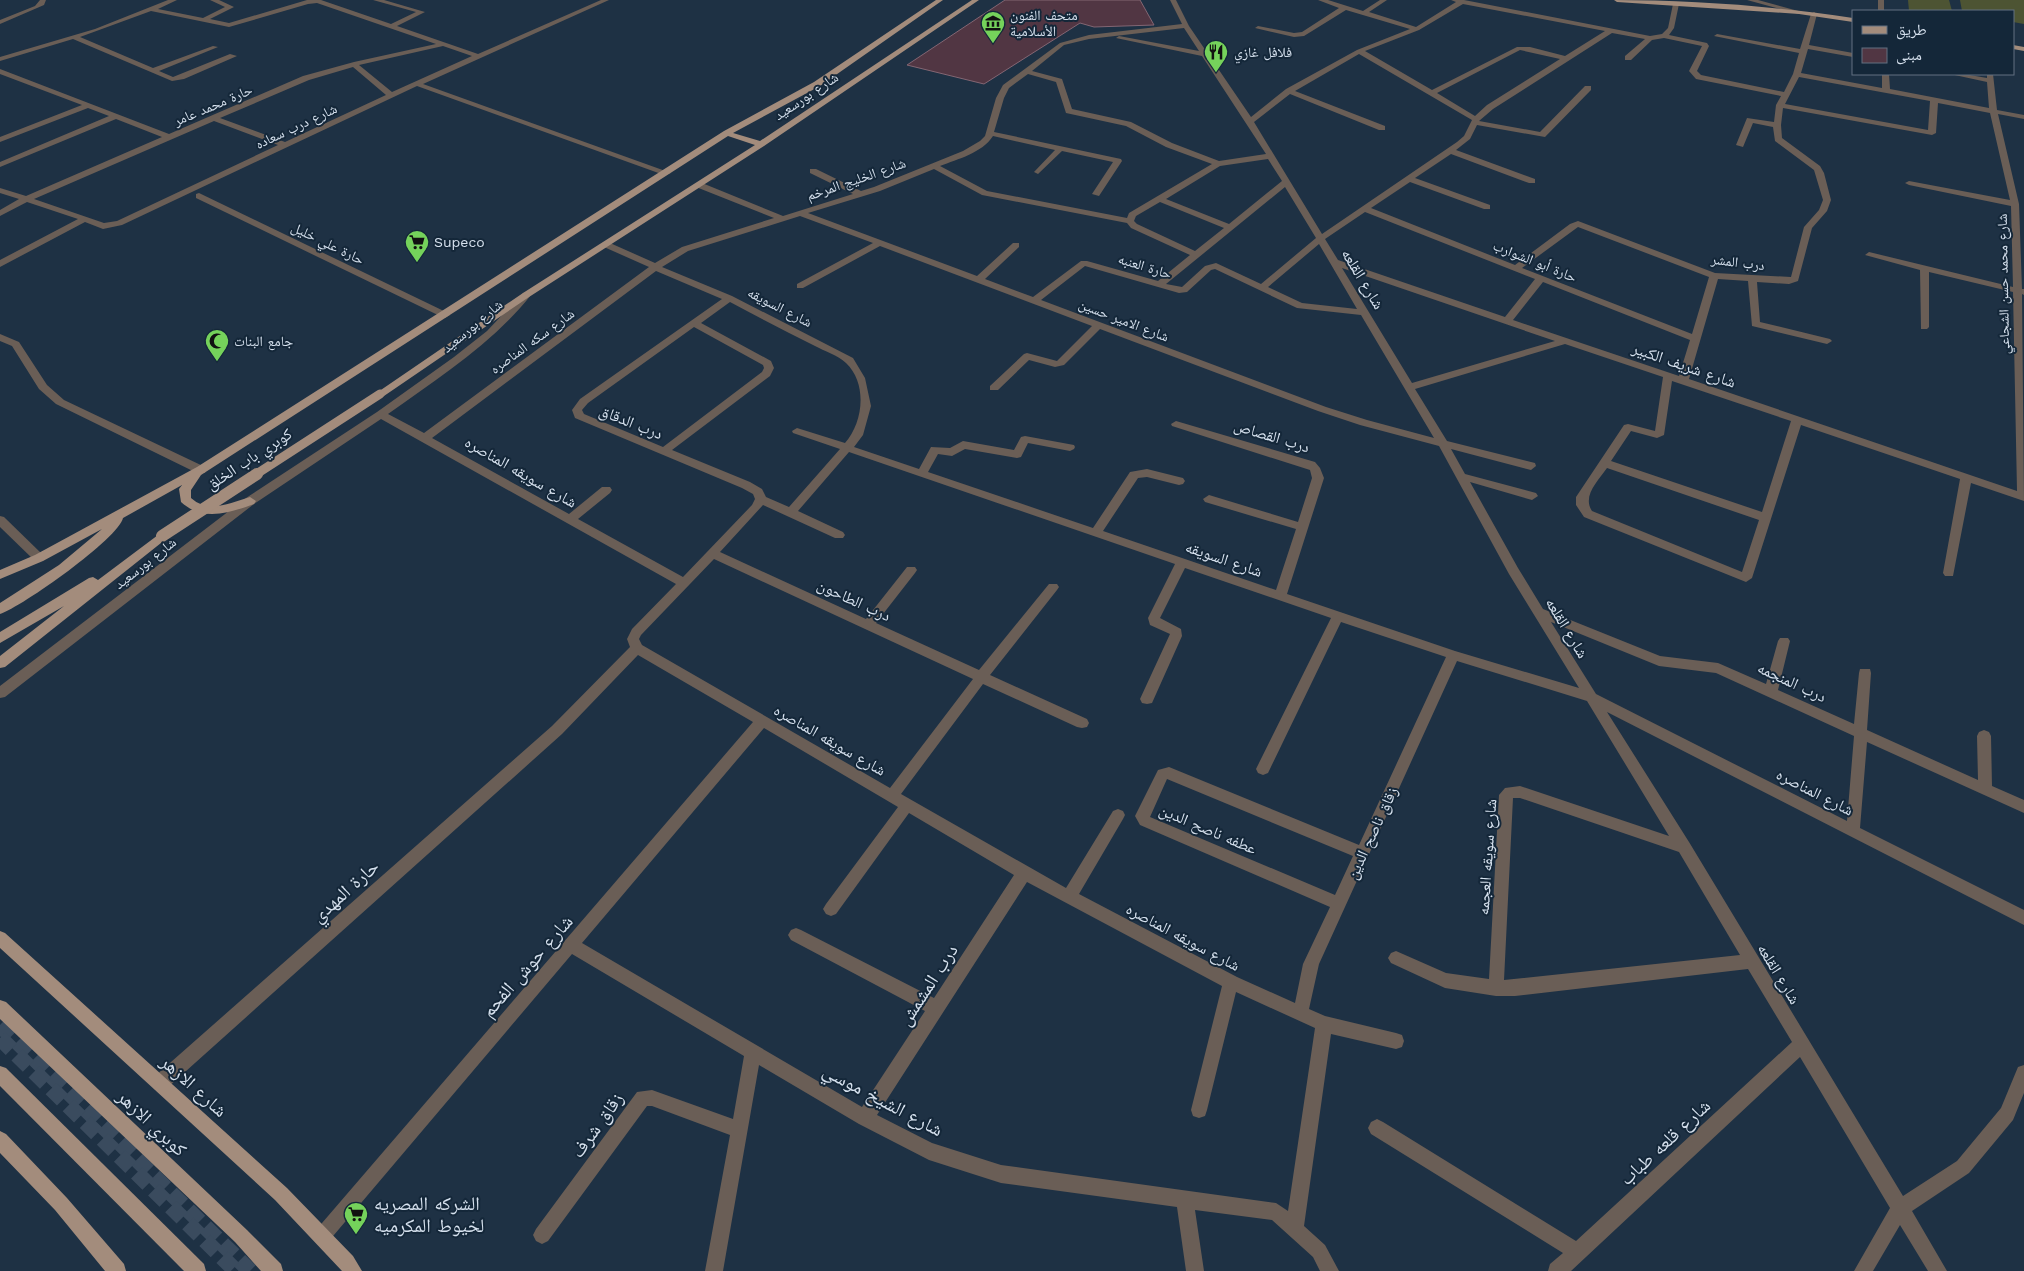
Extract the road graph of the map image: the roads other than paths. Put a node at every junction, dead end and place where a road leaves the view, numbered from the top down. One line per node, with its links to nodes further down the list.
1 (174, 0): 17 (street)
2 (213, 0): 21 (street)
3 (376, 0): 24 (street)
4 (604, 0): 41 (street, شارع درب سعاده)
5 (940, 0): 71 (main road, شارع بورسعيد)
6 (976, 0): 75 (main road, شارع بورسعيد)
7 (1173, 0): 25 (street, شارع القلعه)
8 (1322, 0): 16 (street)
9 (1384, 0): 19 (street)
10 (1453, 0): 14 (street)
11 (1617, 0): 15 (main road)
12 (1750, 0): 18 (street)
13 (43, 1): 23 (street)
14 (1461, 2): 27 (street); 28 (street)
15 (1676, 4): 18 (main road); 30 (street)
16 (1345, 7): 19 (street); 26 (street)
17 (150, 9): 21 (street); 32 (street)
18 (1799, 12): 20 (main road)
19 (1364, 13): 27 (street)
20 (1814, 14): 22 (main road); 36 (street)
21 (202, 20): 24 (street)
22 (1852, 20)
23 (0, 22)
24 (391, 26): 34 (street)
25 (1186, 26): 29 (street); 38 (street, شارع القلعه)
26 (1258, 28)
27 (1417, 29): 37 (street)
28 (1610, 31): 33 (street); 44 (street)
29 (1106, 35): 38 (street); 48 (street)
30 (1664, 36): 33 (street); 58 (street)
31 (1717, 36): 36 (street)
32 (73, 37): 43 (street); 47 (street)
33 (1650, 38): 42 (street)
34 (444, 44): 41 (street); 45 (street, حارة محمد عامر)
35 (215, 46): 47 (street)
36 (1804, 49): 39 (street); 49 (street)
37 (1359, 51): 55 (street); 57 (street)
38 (1205, 54): 67 (street, شارع القلعه)
39 (1852, 55)
40 (232, 56): 47 (street)
41 (478, 56): 53 (street, شارع درب سعاده)
42 (1628, 58)
43 (0, 59)
44 (1567, 59): 57 (street); 68 (street)
45 (354, 64): 59 (street); 66 (street, حارة محمد عامر)
46 (0, 71): 62 (street)
47 (153, 71)
48 (1026, 71): 72 (street); 81 (street)
49 (1797, 74): 56 (street); 58 (street)
50 (1886, 75): 56 (street)
51 (1966, 75): 52 (street)
52 (1991, 77): 63 (street, شارع محمد حسن الشجاعي)
53 (417, 84): 59 (street, شارع درب سعاده); 86 (street)
54 (1588, 88): 68 (street)
55 (1289, 91): 67 (street); 70 (street)
56 (1886, 92): 60 (street)
57 (1432, 93): 68 (street)
58 (1784, 94): 61 (street)
59 (391, 95): 76 (street, شارع درب سعاده)
60 (1934, 100): 61 (street); 63 (street)
61 (1780, 105): 69 (street)
62 (87, 106): 64 (street); 74 (street)
63 (1993, 111): 65 (street); 98 (street, شارع محمد حسن الشجاعي)
64 (114, 117): 73 (street); 82 (street)
65 (2024, 117)
66 (214, 118): 73 (street, حارة محمد عامر); 76 (street)
67 (1250, 121): 80 (street, شارع القلعه)
68 (1475, 121): 79 (street)
69 (1777, 125): 77 (street); 120 (street, درب المشر)
70 (1382, 128)
71 (727, 133): 75 (main road); 86 (main road, شارع بورسعيد)
72 (990, 133): 78 (street); 83 (street, شارع الخليج المرخم)
73 (169, 137): 96 (street, حارة محمد عامر)
74 (0, 140)
75 (761, 144): 91 (main road, شارع بورسعيد)
76 (285, 145): 104 (street, شارع درب سعاده)
77 (1740, 145)
78 (1060, 149): 85 (street); 94 (street)
79 (1451, 151): 87 (street); 88 (street)
80 (1270, 156): 81 (street); 89 (street, شارع القلعه)
81 (1218, 164): 97 (street)
82 (0, 165)
83 (934, 166): 93 (street, شارع الخليج المرخم); 105 (street)
84 (813, 171): 93 (street)
85 (1038, 172)
86 (667, 173): 130 (main road, شارع بورسعيد)
87 (1410, 179): 99 (street); 100 (street)
88 (1532, 181)
89 (1286, 182): 106 (street); 107 (street, شارع القلعه)
90 (1909, 184): 98 (street)
91 (698, 185): 103 (street); 109 (main road, شارع بورسعيد)
92 (0, 190): 96 (street, شارع درب سعاده)
93 (860, 194): 102 (street, شارع الخليج المرخم)
94 (1096, 194)
95 (199, 196): 130 (street, حارة علي خليل)
96 (26, 199): 101 (street, حارة محمد عامر); 104 (street, شارع درب سعاده)
97 (1159, 199): 105 (street); 106 (street)
98 (2015, 204): 125 (street, شارع محمد حسن الشجاعي)
99 (1487, 207)
100 (1365, 208): 107 (street); 116 (street, حارة أبو الشوارب)
101 (0, 213)
102 (800, 213): 103 (street, شارع الخليج المرخم); 108 (street, شارع الامير حسين)
103 (780, 218): 115 (street, شارع الخليج المرخم)
104 (85, 219): 114 (street)
105 (1130, 221): 111 (street)
106 (1230, 227): 111 (street)
107 (1320, 239): 113 (street, شارع القلعه); 124 (street)
108 (880, 243): 121 (street, شارع الامير حسين); 123 (street)
109 (607, 245): 115 (street, شارع السويقه); 126 (main road, شارع بورسعيد)
110 (1016, 245): 121 (street)
111 (1196, 255): 122 (street)
112 (1869, 255): 117 (street)
113 (1334, 262): 129 (street, شارع القلعه); 131 (street, شارع شريف الكبير)
114 (0, 264)
115 (655, 267): 127 (street, شارع السويقه); 150 (street, شارع سكه المناصره)
116 (1516, 268): 118 (street, درب المشر); 119 (street, حارة أبو الشوارب)
117 (1925, 268): 125 (street); 134 (street)
118 (1714, 276): 120 (street, درب المشر); 136 (street)
119 (1541, 278): 131 (street); 136 (street, حارة أبو الشوارب)
120 (1752, 278): 138 (street)
121 (979, 280): 128 (street, شارع الامير حسين)
122 (1159, 285): 124 (street, حارة العنبه); 128 (street, حارة العنبه)
123 (800, 286)
124 (1262, 288): 129 (street, حارة العنبه)
125 (2020, 292): 139 (street, شارع محمد حسن الشجاعي)
126 (526, 295): 145 (street, شارع بورسعيد); 176 (main road, كوبري باب الخلق, bridge)
127 (729, 298): 132 (street, درب الدقاق); 153 (street, شارع السويقه)
128 (1034, 301): 133 (street, شارع الامير حسين)
129 (1364, 312): 143 (street, شارع القلعه)
130 (446, 315): 157 (main road, شارع بورسعيد)
131 (1507, 321): 137 (street, شارع شريف الكبير)
132 (694, 323): 154 (street, درب الدقاق); 154 (street, درب الدقاق)
133 (1098, 325): 144 (street); 151 (street, شارع الامير حسين)
134 (1924, 327)
135 (0, 337): 157 (street)
136 (1695, 339): 141 (street)
137 (1565, 341): 140 (street, شارع شريف الكبير); 143 (street)
138 (1827, 341)
139 (2021, 344): 142 (street, شارع محمد حسن الشجاعي)
140 (1668, 376): 141 (street, شارع شريف الكبير); 155 (street)
141 (1682, 381): 146 (street, شارع شريف الكبير)
142 (2022, 384): 148 (street, شارع محمد حسن الشجاعي)
143 (1409, 387): 151 (street, شارع القلعه)
144 (994, 388)
145 (381, 414): 150 (street, شارع سويقه المناصره); 167 (street, شارع بورسعيد)
146 (1797, 420): 160 (street, شارع شريف الكبير); 170 (street)
147 (1176, 424): 173 (street, درب القصاص)
148 (2022, 429): 164 (street, شارع محمد حسن الشجاعي)
149 (797, 430): 153 (street, شارع السويقه)
150 (425, 438): 172 (street, شارع سويقه المناصره)
151 (1442, 442): 156 (street, شارع الامير حسين); 159 (street, شارع القلعه)
152 (1070, 447): 158 (street)
153 (848, 448): 158 (street, شارع السويقه); 169 (street, شارع السويقه)
154 (664, 451): 165 (street)
155 (1604, 463): 170 (street); 170 (street)
156 (1532, 466)
157 (201, 470): 167 (main road); 168 (main road, شارع بورسعيد)
158 (922, 473): 174 (street, شارع السويقه)
159 (1460, 476): 163 (street); 187 (street, شارع القلعه)
160 (1966, 477): 164 (street, شارع شريف الكبير); 181 (street)
161 (1179, 482): 174 (street)
162 (606, 490): 172 (street)
163 (1532, 496)
164 (2023, 496)
165 (761, 499): 169 (street); 177 (street)
166 (1209, 499): 173 (street)
167 (250, 501): 198 (street, شارع بورسعيد)
168 (123, 513): 178 (main road, شارع بورسعيد); 186 (main road)
169 (790, 513): 175 (street)
170 (1766, 518)
171 (0, 520): 178 (street)
172 (569, 520): 183 (street, شارع سويقه المناصره)
173 (1302, 528): 185 (street, درب القصاص)
174 (1096, 533): 179 (street, شارع السويقه)
175 (839, 535)
176 (162, 536): 190 (main road); 194 (main road, كوبري باب الخلق)
177 (712, 554): 183 (street); 189 (street, درب الطاحون)
178 (39, 558): 182 (main road, شارع بورسعيد)
179 (1182, 562): 185 (street, شارع السويقه); 200 (street)
180 (911, 570): 189 (street)
181 (1949, 573)
182 (0, 575)
183 (684, 583): 192 (street)
184 (1053, 587): 196 (street)
185 (1280, 596): 188 (street, شارع السويقه)
186 (0, 609)
187 (1538, 612): 197 (street, درب المنجمه); 199 (street, شارع القلعه)
188 (1338, 616): 193 (street, شارع السويقه); 205 (street)
189 (868, 625): 196 (street, درب الطاحون)
190 (0, 638)
191 (1784, 641): 197 (street)
192 (637, 648): 201 (street, شارع سويقه المناصره); 235 (street, حارة المهدي)
193 (1453, 655): 199 (street, شارع السويقه); 213 (street, زقاق ناصح الدين)
194 (0, 663)
195 (1865, 673): 203 (street)
196 (981, 678): 202 (street, درب الطاحون); 207 (street)
197 (1771, 692): 203 (street, درب المنجمه)
198 (0, 693)
199 (1590, 697): 211 (street, شارع المناصره); 212 (street, شارع القلعه)
200 (1147, 699)
201 (762, 721): 207 (street, شارع سويقه المناصره); 221 (street, شارع حوش الفحم)
202 (1082, 724)
203 (1860, 732): 206 (street, درب المنجمه); 211 (street)
204 (1984, 736): 206 (street)
205 (1263, 769)
206 (1985, 789): 209 (street, درب المنجمه)
207 (892, 796): 208 (street, شارع سويقه المناصره)
208 (907, 805): 214 (street, شارع سويقه المناصره); 217 (street)
209 (2024, 806)
210 (1118, 815): 215 (street)
211 (1853, 831): 218 (street, شارع المناصره)
212 (1684, 847): 223 (street, شارع القلعه); 225 (street, شارع سويقه العجمه)
213 (1362, 853): 216 (street, زقاق ناصح الدين); 216 (street, عطفه ناصح الدين)
214 (1024, 873): 215 (street, شارع سويقه المناصره); 227 (street, درب المشمش)
215 (1069, 897): 224 (street, شارع سويقه المناصره)
216 (1338, 904): 228 (street, زقاق ناصح الدين)
217 (831, 909)
218 (2024, 918)
219 (796, 935): 227 (street)
220 (0, 938): 235 (main road, شارع الازهر)
221 (572, 945): 232 (street, شارع الشيخ موسي); 245 (street, شارع حوش الفحم)
222 (1396, 958): 225 (street)
223 (1752, 961): 225 (street); 231 (street, شارع القلعه)
224 (1231, 982): 228 (street, شارع سويقه المناصره); 236 (street)
225 (1496, 988)
226 (0, 1008): 249 (main road, كوبري الازهر)
227 (936, 1008): 237 (street, درب المشمش)
228 (1300, 1014): 229 (street, شارع سويقه المناصره)
229 (1324, 1024): 230 (street, شارع سويقه المناصره); 243 (street)
230 (1396, 1041)
231 (1802, 1044): 242 (street, شارع القلعه); 246 (street, شارع قلعه طباب)
232 (753, 1052): 237 (street, شارع الشيخ موسي); 239 (street)
233 (2024, 1073): 242 (street)
234 (0, 1074): 248 (main road)
235 (160, 1083): 245 (main road, شارع الازهر)
236 (1199, 1110)
237 (865, 1118): 241 (street, شارع الشيخ موسي)
238 (1377, 1128): 246 (street)
239 (739, 1130): 244 (street, زقاق شرف); 251 (street)
240 (0, 1140): 247 (main road)
241 (1185, 1200): 243 (street, شارع الشيخ موسي); 252 (street)
242 (1900, 1208): 255 (street); 256 (street, شارع القلعه)
243 (1295, 1228): 253 (street, شارع الشيخ موسي)
244 (542, 1235)
245 (322, 1236): 250 (main road, شارع الازهر)
246 (1578, 1252): 254 (street, شارع قلعه طباب)
247 (117, 1271)
248 (197, 1271)
249 (274, 1271)
250 (353, 1271)
251 (714, 1271)
252 (1195, 1271)
253 (1330, 1271)
254 (1557, 1271)
255 (1862, 1271)
256 (1938, 1271)

